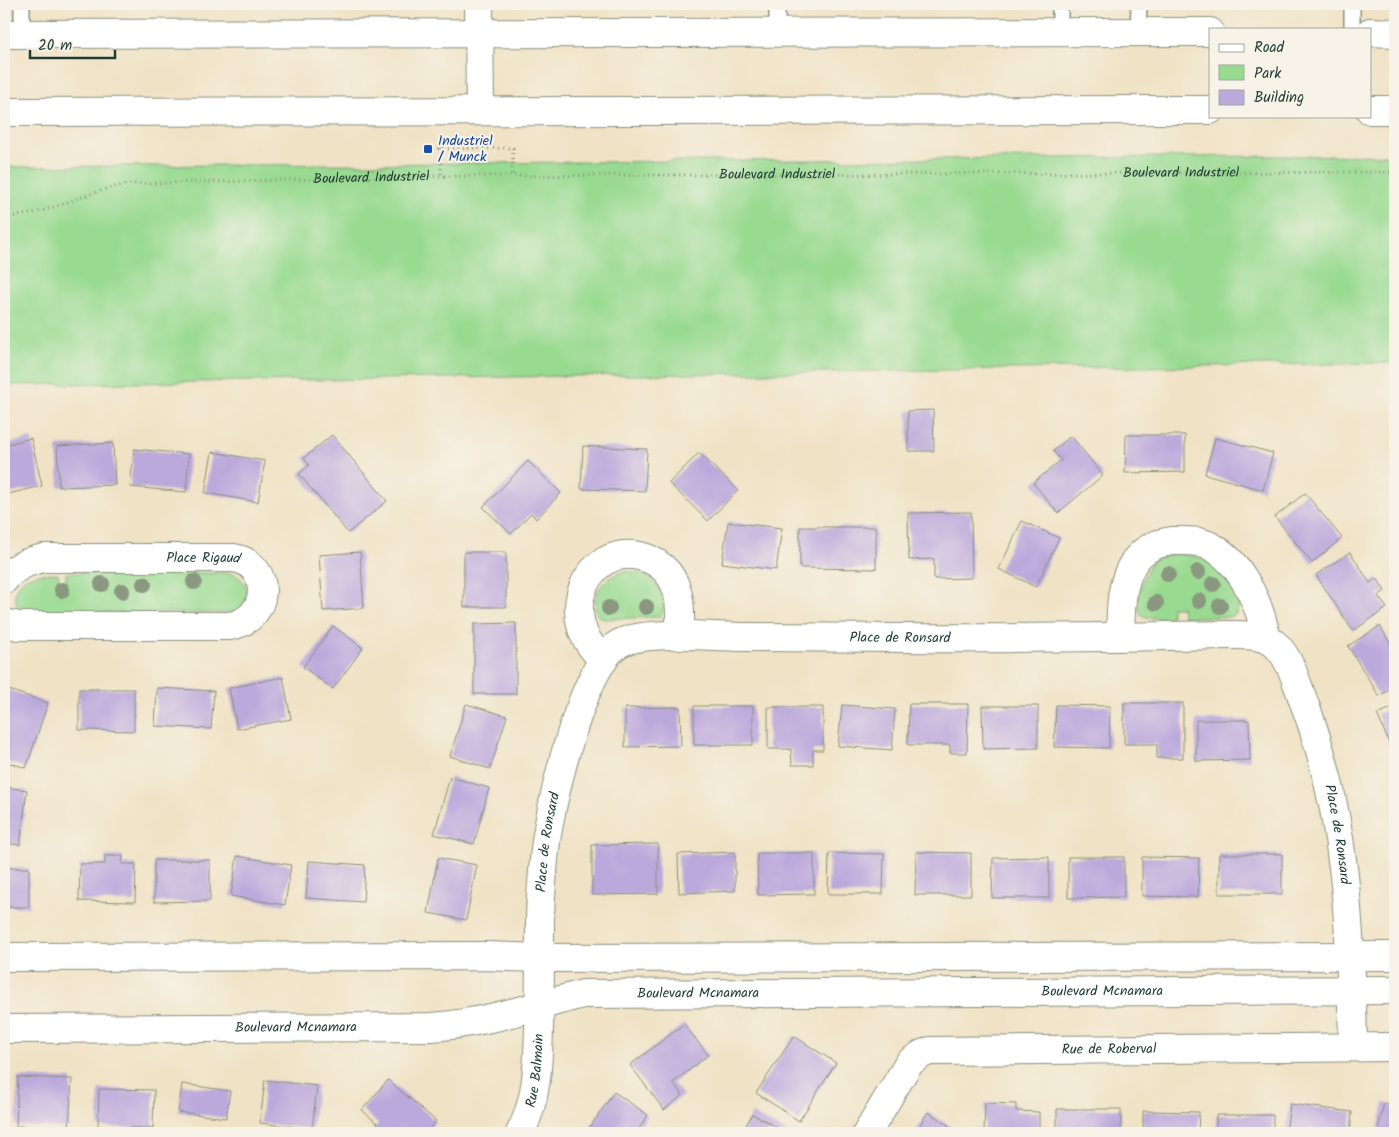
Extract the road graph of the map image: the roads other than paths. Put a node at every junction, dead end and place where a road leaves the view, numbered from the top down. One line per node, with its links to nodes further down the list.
1 (22, 4): 15 (lane)
2 (479, 4): 12 (street)
3 (776, 4): 13 (lane)
4 (1060, 4): 14 (lane)
5 (1139, 4): 8 (lane)
6 (1352, 4): 7 (lane)
7 (1352, 28)
8 (1138, 32): 9 (street); 14 (street)
9 (1209, 32)
10 (1372, 32): 11 (street)
11 (1395, 32)
12 (480, 33): 13 (street); 15 (street); 19 (street)
13 (777, 33): 14 (street)
14 (1060, 33)
15 (13, 34)
16 (1209, 110): 19 (street)
17 (1372, 110): 18 (street)
18 (1395, 110)
19 (480, 111): 20 (street)
20 (4, 112)
21 (4, 580): 22 (street, Place Rigaud)
22 (4, 623)
23 (680, 636): 24 (street, Place de Ronsard); 26 (street, Place de Ronsard); 26 (street)
24 (1120, 637): 25 (street, Place de Ronsard); 25 (street)
25 (1266, 639): 27 (street, Place de Ronsard)
26 (604, 660): 30 (street, Place de Ronsard)
27 (1351, 956): 28 (street); 30 (street); 31 (street, Place de Ronsard)
28 (1395, 956)
29 (4, 957): 30 (street)
30 (540, 958): 33 (street, Place de Ronsard)
31 (1352, 990): 32 (street, Boulevard Mcnamara); 33 (street, Boulevard Mcnamara); 35 (street, Place de Ronsard)
32 (1395, 990)
33 (540, 1005): 34 (street, Boulevard Mcnamara); 37 (street, Rue Balmain)
34 (4, 1029)
35 (1353, 1046): 36 (street, Rue de Roberval); 38 (street, Rue de Roberval)
36 (1395, 1047)
37 (520, 1133)
38 (867, 1133)

